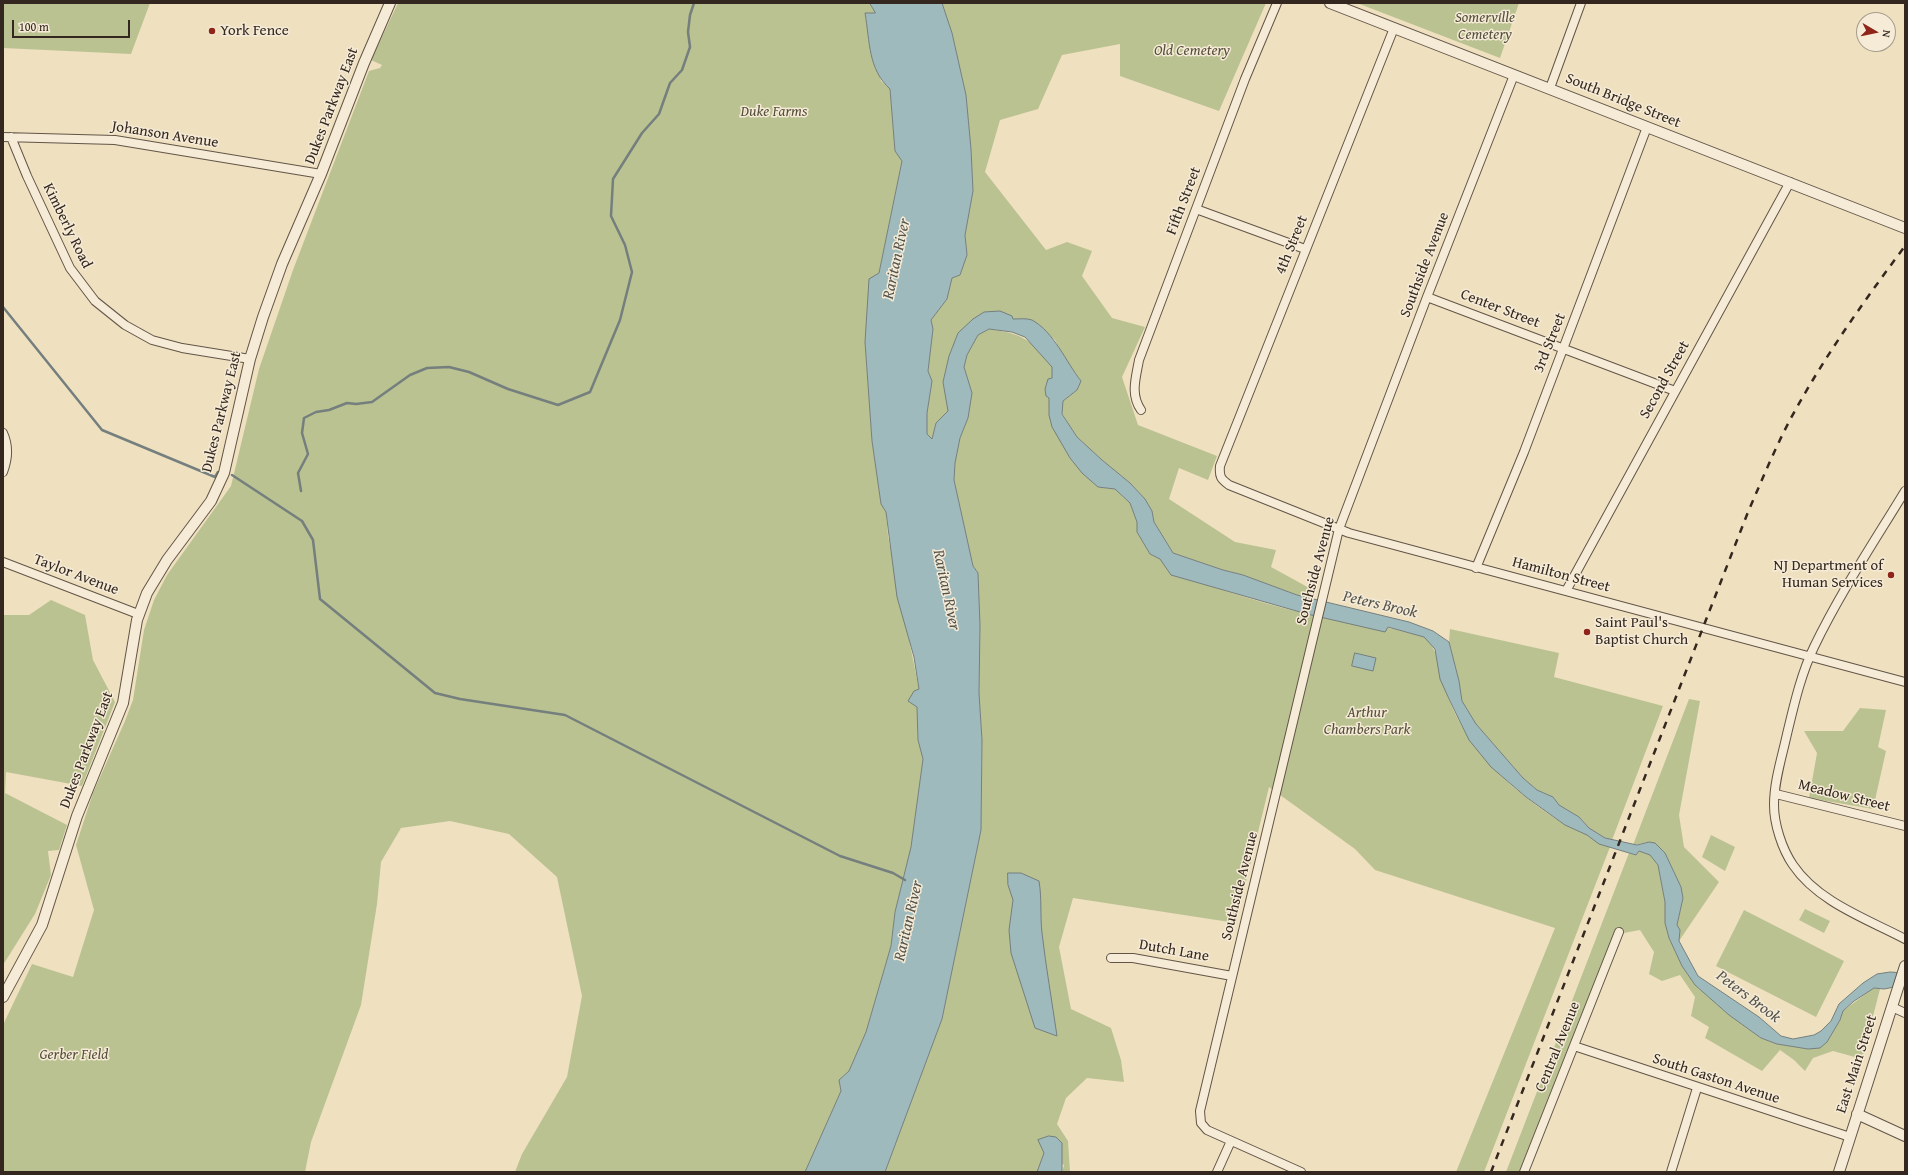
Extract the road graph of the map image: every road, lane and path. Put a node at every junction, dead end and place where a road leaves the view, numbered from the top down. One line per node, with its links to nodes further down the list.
1 (390, 3): 10 (street, Dukes Parkway East)
2 (1277, 3): 12 (street, Fifth Street)
3 (1330, 3): 5 (street, South Bridge Street)
4 (1581, 3): 7 (street)
5 (1394, 28): 6 (street, South Bridge Street); 14 (street, 4th Street)
6 (1514, 75): 7 (street, South Bridge Street); 15 (street, Southside Avenue)
7 (1550, 88): 8 (street, South Bridge Street)
8 (1648, 127): 11 (street, South Bridge Street); 16 (street, 3rd Street)
9 (7, 137): 10 (street, Johanson Avenue); 17 (street, Kimberly Road)
10 (321, 174): 17 (street, Dukes Parkway East)
11 (1790, 182): 13 (street, South Bridge Street); 18 (street, Second Street)
12 (1196, 209): 14 (street); 19 (street, Fifth Street)
13 (1905, 228)
14 (1305, 249): 22 (street, 4th Street)
15 (1427, 297): 16 (street, Center Street); 24 (street, Southside Avenue)
16 (1564, 348): 18 (street, Center Street); 26 (street, 3rd Street)
17 (250, 359): 28 (street, Dukes Parkway East)
18 (1675, 391): 27 (street, Second Street)
19 (1141, 410)
20 (3, 433): 21 (street)
21 (3, 472)
22 (1219, 474): 24 (street, Hamilton Street)
23 (1905, 491): 29 (street)
24 (1339, 529): 26 (street, Hamilton Street); 37 (street, Southside Avenue)
25 (3, 562): 28 (street, Taylor Avenue)
26 (1476, 568): 27 (street, Hamilton Street)
27 (1566, 591): 29 (street, Hamilton Street)
28 (138, 614): 38 (street, Dukes Parkway East)
29 (1810, 656): 30 (street, Hamilton Street); 31 (street)
30 (1905, 682)
31 (1776, 794): 32 (street, Meadow Street); 34 (street)
32 (1905, 826)
33 (1619, 932): 41 (street, Central Avenue)
34 (1905, 939)
35 (1111, 958): 37 (street, Dutch Lane)
36 (1905, 967): 39 (street, East Main Street)
37 (1232, 976): 46 (street, Southside Avenue)
38 (3, 997)
39 (1892, 1007): 40 (street); 43 (street, East Main Street)
40 (1905, 1013)
41 (1574, 1046): 42 (street, South Gaston Avenue); 49 (street, Central Avenue)
42 (1697, 1088): 45 (street, South Gaston Avenue); 50 (street)
43 (1857, 1114): 44 (street); 45 (street, East Main Street)
44 (1905, 1136)
45 (1850, 1137): 51 (street, East Main Street)
46 (1231, 1141): 47 (street); 48 (street)
47 (1217, 1172)
48 (1301, 1172)
49 (1524, 1172)
50 (1671, 1172)
51 (1839, 1172)

